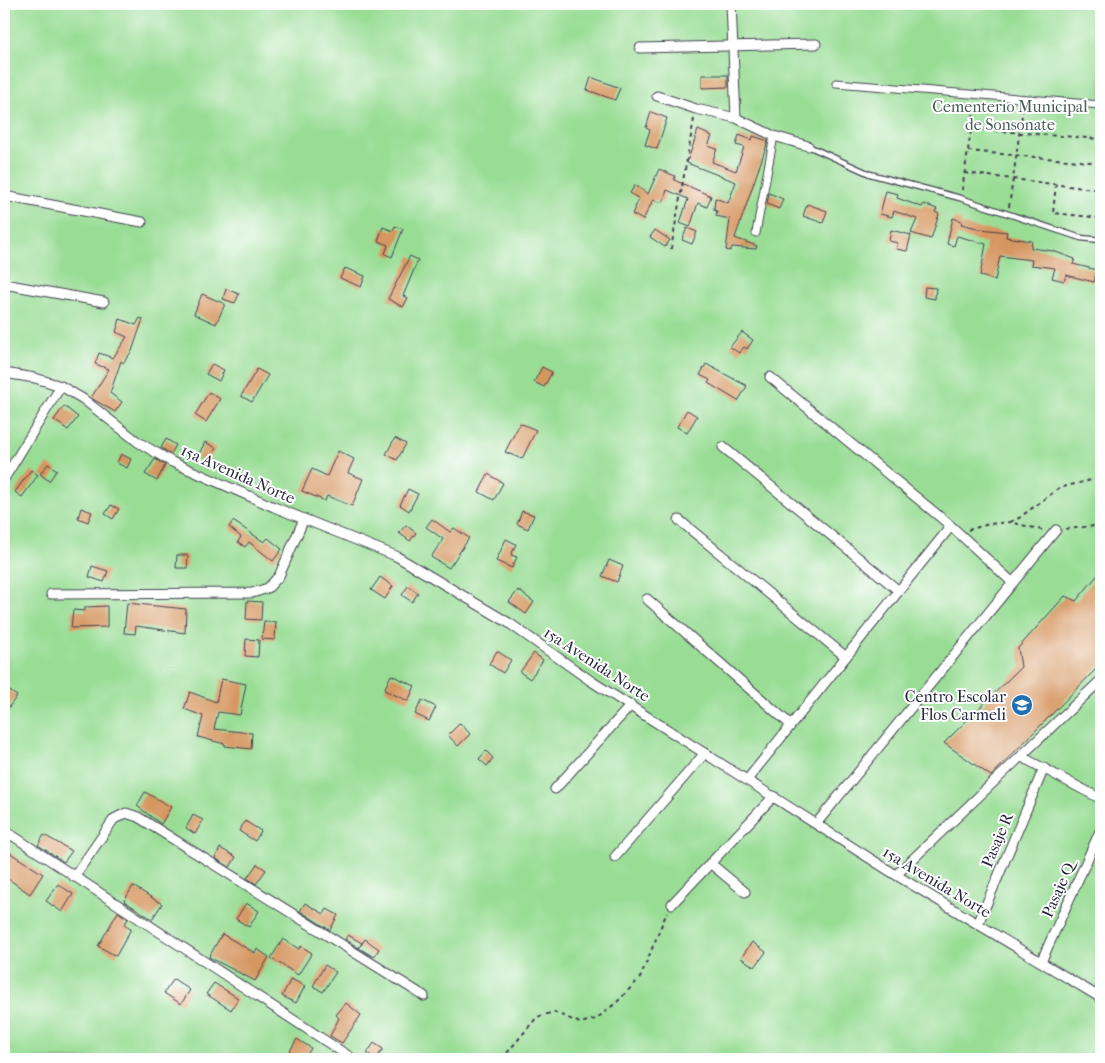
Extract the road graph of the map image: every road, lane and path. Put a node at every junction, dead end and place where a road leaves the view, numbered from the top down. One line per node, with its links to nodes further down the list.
1 (731, 4): 3 (street)
2 (816, 44): 3 (street)
3 (734, 46): 4 (street); 11 (street)
4 (640, 48)
5 (836, 83): 6 (street)
6 (977, 95): 8 (street); 12 (path)
7 (656, 96): 10 (street)
8 (1025, 99): 9 (street); 13 (path)
9 (1101, 105)
10 (696, 109): 11 (street); 31 (path)
11 (736, 118): 14 (street)
12 (972, 128): 13 (path); 17 (path)
13 (1020, 132): 15 (path); 18 (path)
14 (774, 136): 16 (street); 29 (street)
15 (1101, 139)
16 (808, 146): 25 (lane)
17 (968, 151): 18 (path); 20 (path)
18 (1017, 155): 19 (path); 21 (path)
19 (1101, 163)
20 (965, 174): 21 (path); 25 (path)
21 (1014, 179): 22 (path); 26 (path)
22 (1056, 184): 23 (path); 27 (path)
23 (1101, 190)
24 (4, 196): 28 (street)
25 (960, 198): 26 (lane)
26 (1008, 214): 30 (lane)
27 (1101, 218)
28 (142, 222)
29 (756, 233)
30 (1101, 240)
31 (670, 249)
32 (4, 284): 33 (street)
33 (104, 302)
34 (4, 373): 36 (street, 15a Avenida Norte)
35 (770, 377): 43 (street)
36 (61, 386): 39 (street); 40 (street, 15a Avenida Norte)
37 (723, 447): 48 (street)
38 (1101, 474): 42 (path)
39 (4, 480)
40 (304, 520): 49 (street); 53 (street, 15a Avenida Norte)
41 (679, 520): 51 (street)
42 (1010, 522): 45 (path); 46 (path)
43 (951, 526): 46 (street); 48 (street)
44 (1101, 528): 45 (path)
45 (1056, 530): 47 (street)
46 (959, 533): 47 (street)
47 (1013, 583): 62 (street)
48 (899, 591): 51 (street)
49 (51, 594)
50 (647, 599): 54 (street)
51 (846, 657): 54 (street)
52 (1101, 680): 56 (street)
53 (631, 705): 55 (street, 15a Avenida Norte); 59 (street)
54 (791, 725): 58 (street)
55 (705, 752): 58 (street, 15a Avenida Norte); 65 (street)
56 (1022, 757): 57 (street); 67 (street)
57 (1044, 768): 61 (street); 71 (street, Pasaje R)
58 (747, 780): 60 (street, 15a Avenida Norte)
59 (555, 789)
60 (774, 796): 62 (street, 15a Avenida Norte); 66 (street)
61 (1101, 799)
62 (816, 824): 67 (street, 15a Avenida Norte)
63 (1101, 829): 72 (street, Pasaje Q)
64 (4, 830): 68 (street)
65 (614, 857)
66 (710, 863): 69 (street); 70 (street)
67 (896, 875): 71 (street, 15a Avenida Norte)
68 (74, 876): 73 (street); 75 (street)
69 (745, 892)
70 (672, 904): 76 (path)
71 (978, 924): 72 (street, 15a Avenida Norte)
72 (1041, 962): 74 (street, 15a Avenida Norte)
73 (424, 996)
74 (1101, 998)
75 (353, 1059)
76 (502, 1059)

